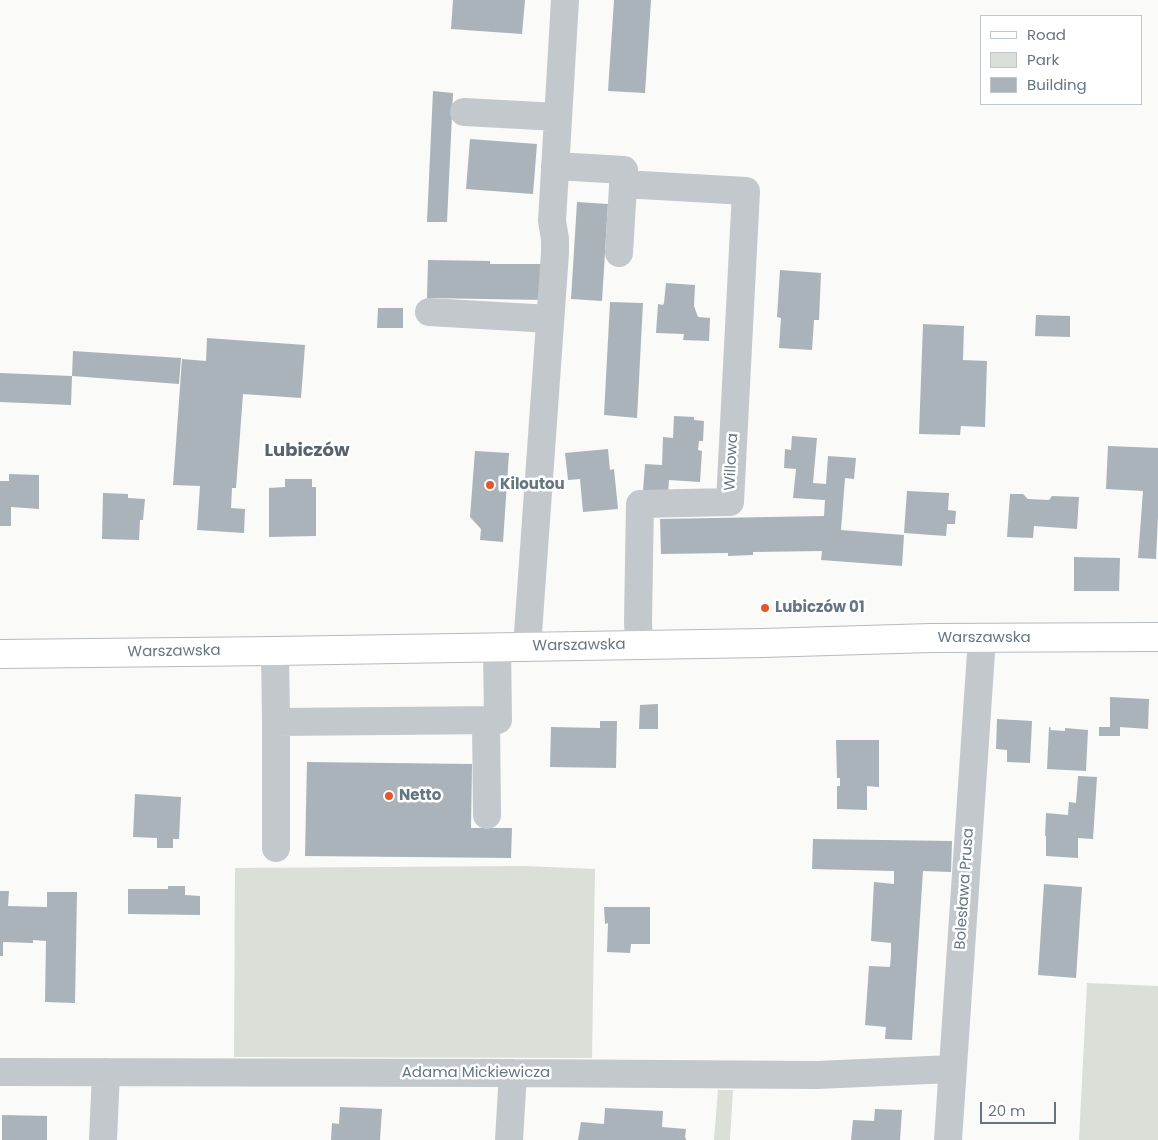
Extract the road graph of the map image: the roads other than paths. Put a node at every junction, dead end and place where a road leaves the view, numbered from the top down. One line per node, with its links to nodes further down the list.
1 (565, 0): 3 (street)
2 (464, 112): 3 (street)
3 (558, 117): 4 (street)
4 (555, 166): 5 (street); 8 (street)
5 (623, 184): 6 (street); 11 (street, Willowa)
6 (619, 252)
7 (429, 312): 8 (street)
8 (550, 318): 13 (street)
9 (1158, 637): 10 (main road, Warszawska)
10 (982, 638): 11 (main road, Warszawska); 20 (street, Bolesława Prusa)
11 (639, 644): 13 (main road, Warszawska)
12 (498, 647): 13 (main road, Warszawska); 14 (main road, Warszawska); 16 (street)
13 (527, 647)
14 (275, 651): 15 (main road, Warszawska); 17 (street)
15 (0, 654)
16 (486, 720): 17 (street); 18 (street)
17 (276, 722): 19 (street)
18 (487, 816)
19 (276, 848)
20 (952, 1069): 23 (street, Adama Mickiewicza); 26 (street, Bolesława Prusa)
21 (0, 1072): 22 (street, Adama Mickiewicza)
22 (106, 1072): 23 (street, Adama Mickiewicza); 24 (street)
23 (513, 1073): 25 (street)
24 (103, 1140)
25 (509, 1140)
26 (948, 1140)

